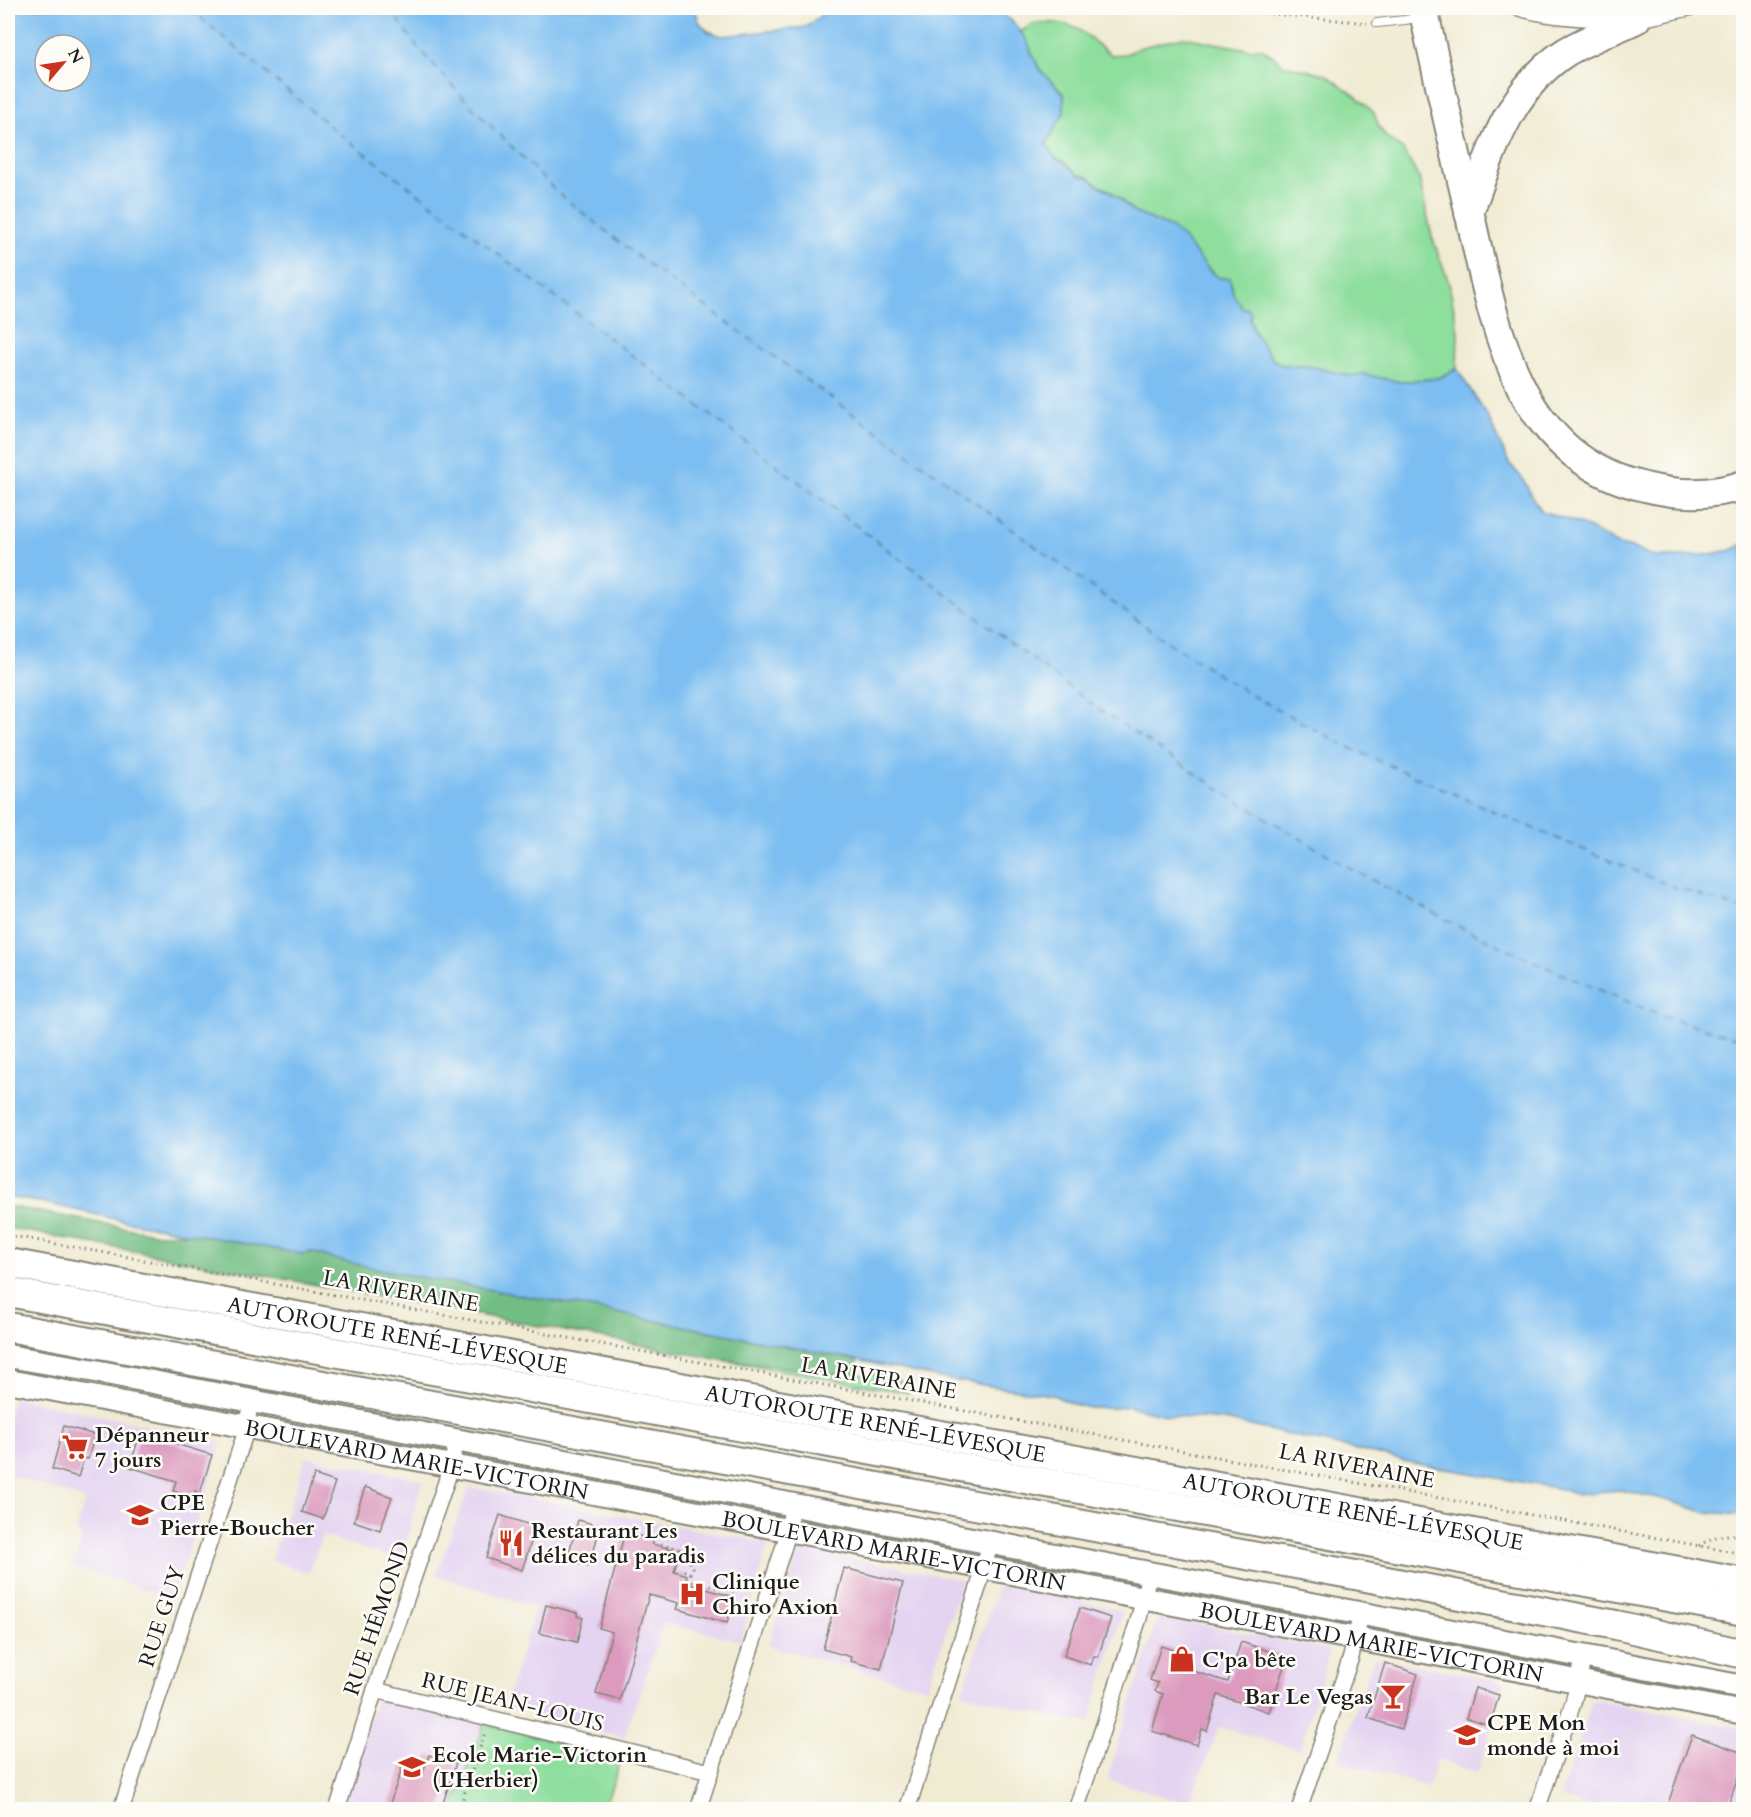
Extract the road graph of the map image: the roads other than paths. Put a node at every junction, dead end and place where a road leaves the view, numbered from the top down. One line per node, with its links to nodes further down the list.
1 (1519, 8): 4 (street)
2 (1689, 8): 4 (street)
3 (1424, 12): 5 (lane); 6 (highway)
4 (1636, 19): 6 (highway)
5 (1377, 23)
6 (1469, 213): 7 (highway)
7 (1743, 485)
8 (8, 1263): 23 (highway, AUTOROUTE RENÉ-LÉVESQUE)
9 (8, 1292): 25 (highway, AUTOROUTE RENÉ-LÉVESQUE)
10 (8, 1311): 27 (highway)
11 (8, 1327): 29 (highway)
12 (8, 1356): 14 (street, BOULEVARD MARIE-VICTORIN)
13 (8, 1381): 15 (street, BOULEVARD MARIE-VICTORIN)
14 (251, 1402): 15 (street, RUE GUY); 16 (street, BOULEVARD MARIE-VICTORIN)
15 (246, 1426): 17 (street, BOULEVARD MARIE-VICTORIN); 36 (street, RUE GUY)
16 (457, 1442): 17 (street, RUE HÉMOND); 18 (street, BOULEVARD MARIE-VICTORIN)
17 (451, 1466): 19 (street, BOULEVARD MARIE-VICTORIN); 33 (street, RUE HÉMOND)
18 (793, 1505): 19 (street); 20 (street, BOULEVARD MARIE-VICTORIN)
19 (788, 1530): 21 (street, BOULEVARD MARIE-VICTORIN); 35 (street)
20 (990, 1543): 21 (street); 22 (street, BOULEVARD MARIE-VICTORIN)
21 (984, 1568): 24 (street, BOULEVARD MARIE-VICTORIN); 39 (street)
22 (1149, 1574): 24 (street); 26 (street, BOULEVARD MARIE-VICTORIN)
23 (1743, 1583)
24 (1144, 1598): 28 (street, BOULEVARD MARIE-VICTORIN); 40 (street)
25 (1743, 1611)
26 (1361, 1614): 28 (street); 30 (street, BOULEVARD MARIE-VICTORIN)
27 (1743, 1630)
28 (1355, 1640): 31 (street, BOULEVARD MARIE-VICTORIN); 41 (street)
29 (1743, 1654)
30 (1584, 1656): 31 (street); 32 (street, BOULEVARD MARIE-VICTORIN)
31 (1578, 1682): 34 (street, BOULEVARD MARIE-VICTORIN); 42 (street)
32 (1743, 1687)
33 (375, 1690): 35 (street, RUE JEAN-LOUIS); 37 (street, RUE HÉMOND)
34 (1743, 1713)
35 (710, 1772): 38 (street)
36 (121, 1809)
37 (337, 1809)
38 (698, 1809)
39 (907, 1809)
40 (1076, 1809)
41 (1299, 1809)
42 (1537, 1809)

